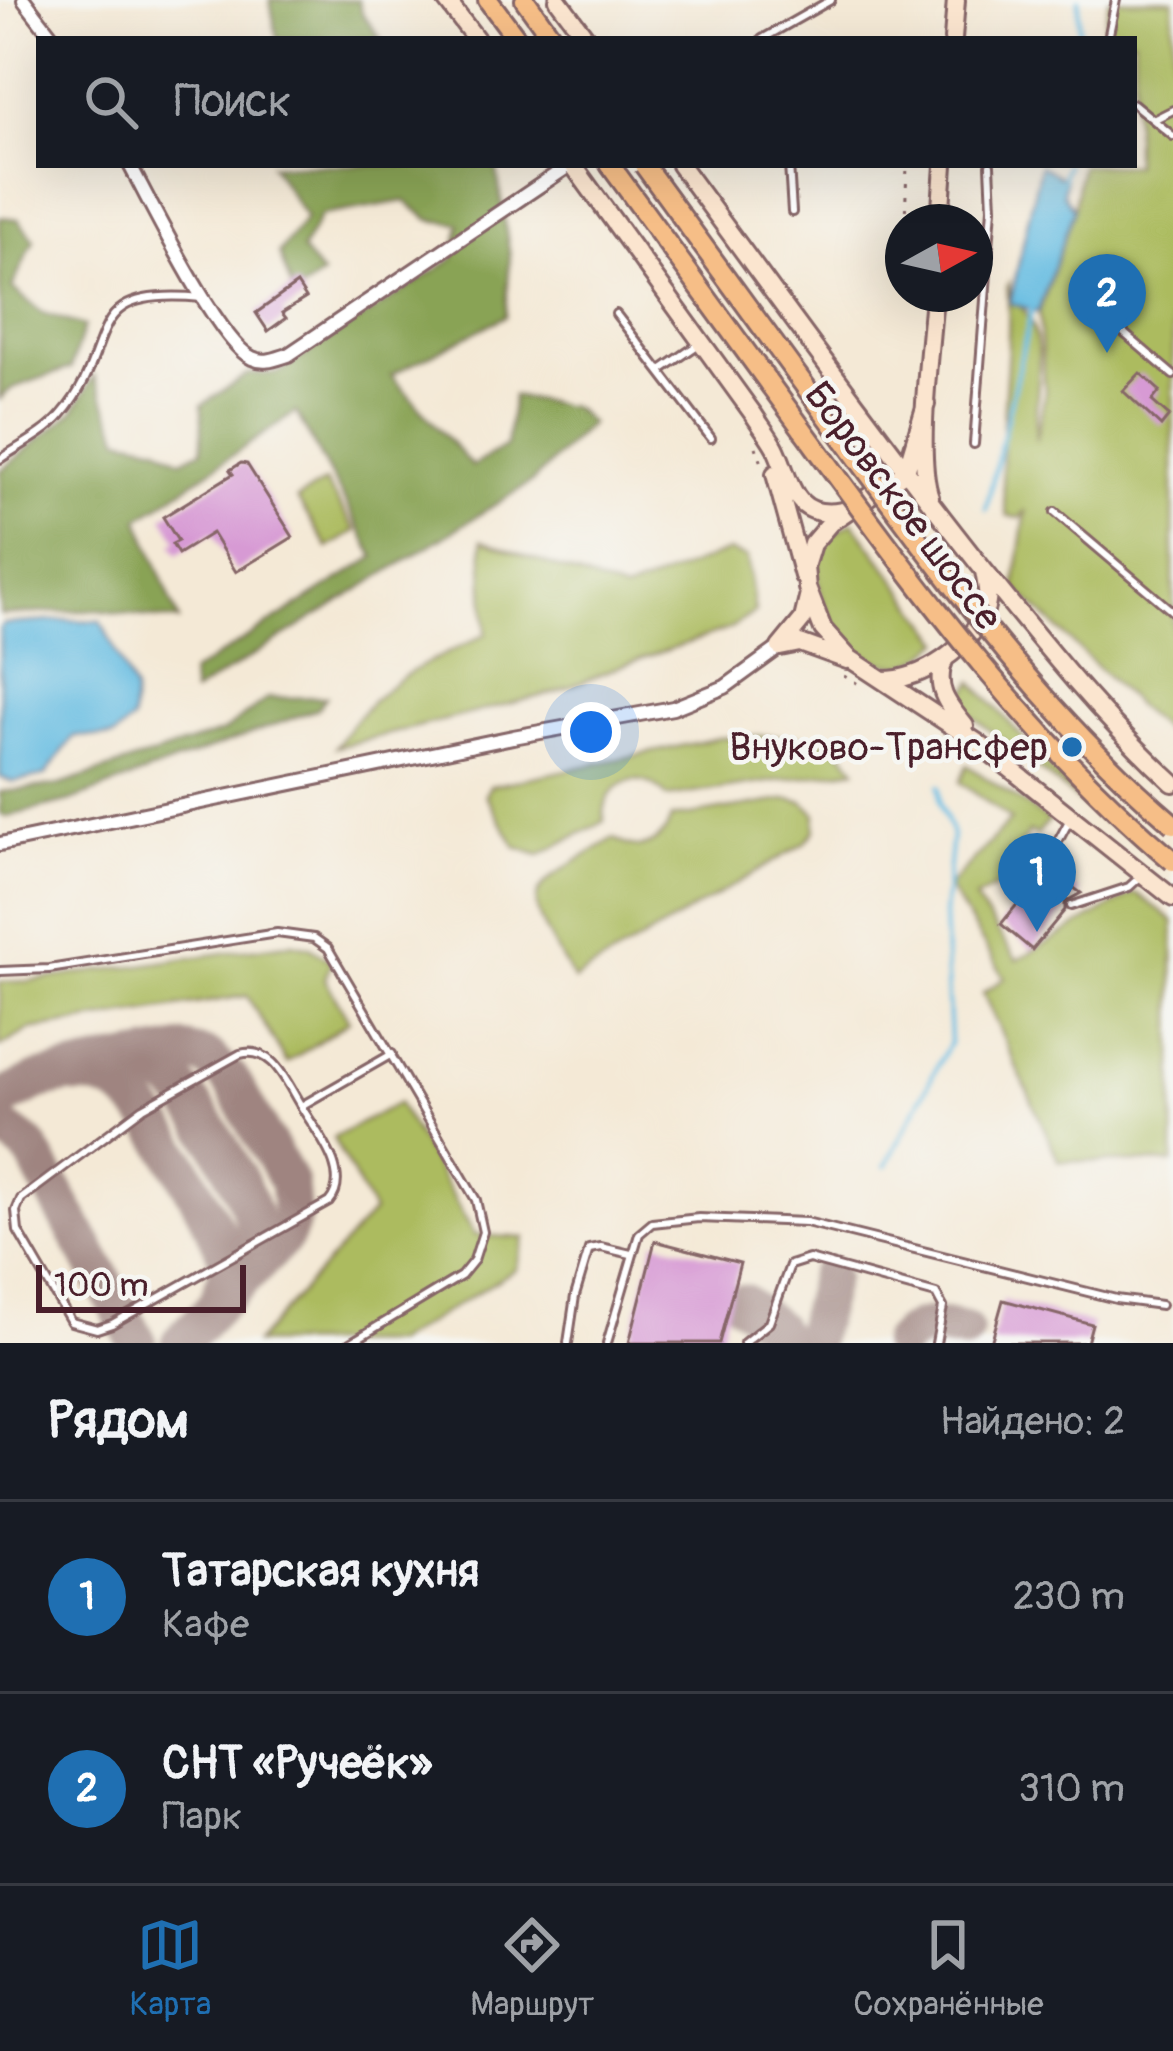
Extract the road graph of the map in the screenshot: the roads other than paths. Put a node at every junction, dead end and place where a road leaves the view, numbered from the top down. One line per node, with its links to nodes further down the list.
1 (24, 0): 10 (street)
2 (446, 0): 11 (main road)
3 (488, 0): 12 (main road)
4 (525, 0): 13 (main road)
5 (558, 0): 14 (main road)
6 (832, 0): 9 (lane)
7 (956, 0): 17 (main road)
8 (1116, 0): 18 (lane)
9 (780, 29): 15 (lane); 16 (lane)
10 (52, 36)
11 (474, 36)
12 (515, 36)
13 (551, 36)
14 (585, 36)
15 (767, 36)
16 (780, 36)
17 (953, 36)
18 (1109, 36)
19 (1137, 106): 21 (lane)
20 (1173, 110): 21 (lane)
21 (1154, 120): 22 (lane)
22 (1173, 136)
23 (132, 168): 34 (street)
24 (567, 168): 34 (street)
25 (573, 168): 38 (main road)
26 (612, 168): 65 (main road, Боровское шоссе, bridge)
27 (646, 168): 63 (main road, Боровское шоссе, bridge)
28 (682, 168): 42 (main road)
29 (789, 168): 33 (lane)
30 (944, 168): 32 (main road)
31 (990, 168): 45 (lane)
32 (941, 204)
33 (792, 212)
34 (202, 298): 46 (lane)
35 (1084, 299): 40 (lane)
36 (933, 312): 41 (main road)
37 (616, 314): 39 (lane)
38 (702, 342): 39 (lane); 43 (main road)
39 (662, 370): 44 (lane)
40 (1173, 376)
41 (926, 404): 42 (main road); 47 (main road); 52 (main road)
42 (876, 431): 47 (main road)
43 (759, 436): 50 (main road); 54 (main road)
44 (711, 439)
45 (974, 444)
46 (0, 459)
47 (906, 471): 48 (main road); 49 (main road)
48 (921, 490): 49 (main road); 52 (main road)
49 (877, 491): 50 (main road)
50 (854, 506): 54 (main road)
51 (1054, 512): 55 (lane)
52 (943, 519): 53 (main road)
53 (984, 570): 57 (main road); 61 (main road)
54 (808, 591): 56 (main road); 58 (main road)
55 (1173, 612)
56 (780, 647): 58 (main road); 64 (street)
57 (945, 658): 59 (main road); 60 (main road)
58 (846, 667): 59 (main road)
59 (883, 680): 60 (main road)
60 (976, 741): 62 (main road)
61 (1173, 783)
62 (1072, 816): 66 (lane); 67 (main road)
63 (1173, 824)
64 (0, 844)
65 (1173, 861)
66 (1045, 866)
67 (1142, 874): 68 (main road); 69 (lane)
68 (1173, 898)
69 (1071, 906)
70 (0, 971): 71 (lane)
71 (392, 1054): 72 (lane); 75 (lane)
72 (301, 1106): 72 (lane)
73 (632, 1254): 74 (lane); 76 (lane); 77 (lane)
74 (1161, 1305)
75 (350, 1343)
76 (568, 1343)
77 (607, 1343)
78 (743, 1343): 79 (lane)
79 (936, 1343)

